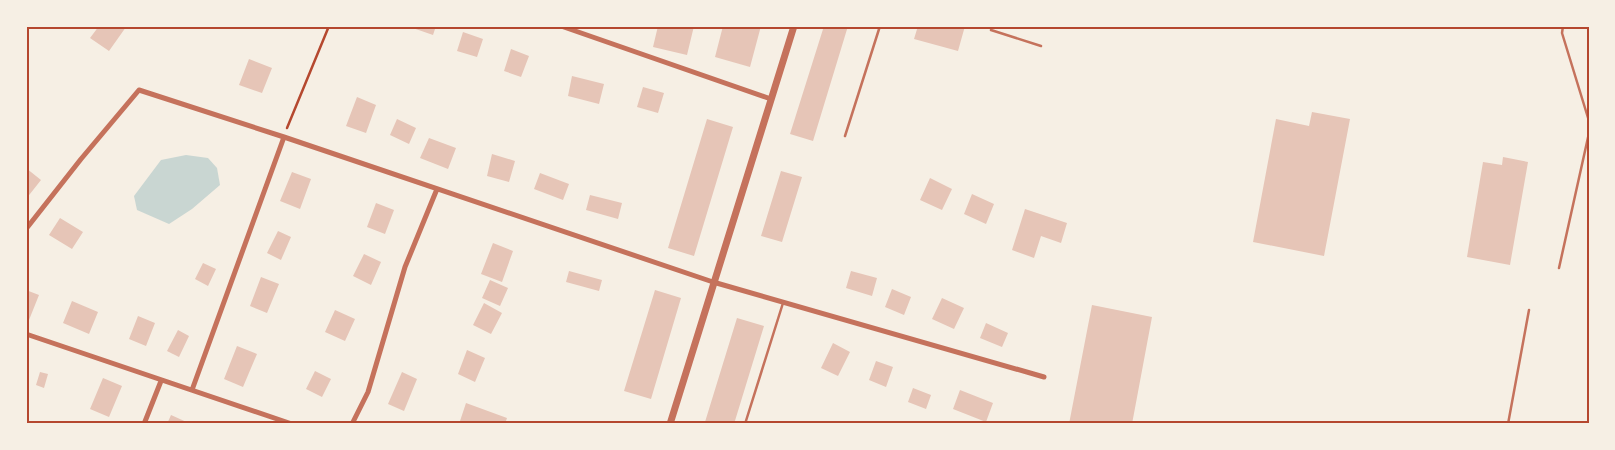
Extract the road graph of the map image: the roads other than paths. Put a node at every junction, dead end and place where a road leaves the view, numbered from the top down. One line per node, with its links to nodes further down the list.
1 (561, 26): 7 (street)
2 (794, 26): 7 (street)
3 (880, 26): 10 (lane)
4 (992, 26): 6 (lane)
5 (1563, 26): 8 (lane)
6 (1041, 46)
7 (771, 99): 15 (street)
8 (1589, 121)
9 (1589, 134): 14 (lane)
10 (845, 136)
11 (284, 137): 12 (street); 13 (street); 21 (street)
12 (437, 189): 15 (street); 24 (street)
13 (26, 229)
14 (1559, 268)
15 (713, 282): 16 (street); 25 (street)
16 (783, 303): 19 (street); 26 (lane)
17 (1529, 310): 27 (lane)
18 (26, 334): 20 (street)
19 (1044, 377)
20 (161, 381): 21 (street); 22 (street)
21 (192, 390): 23 (street)
22 (144, 424)
23 (292, 424)
24 (352, 424)
25 (670, 424)
26 (745, 424)
27 (1508, 424)

